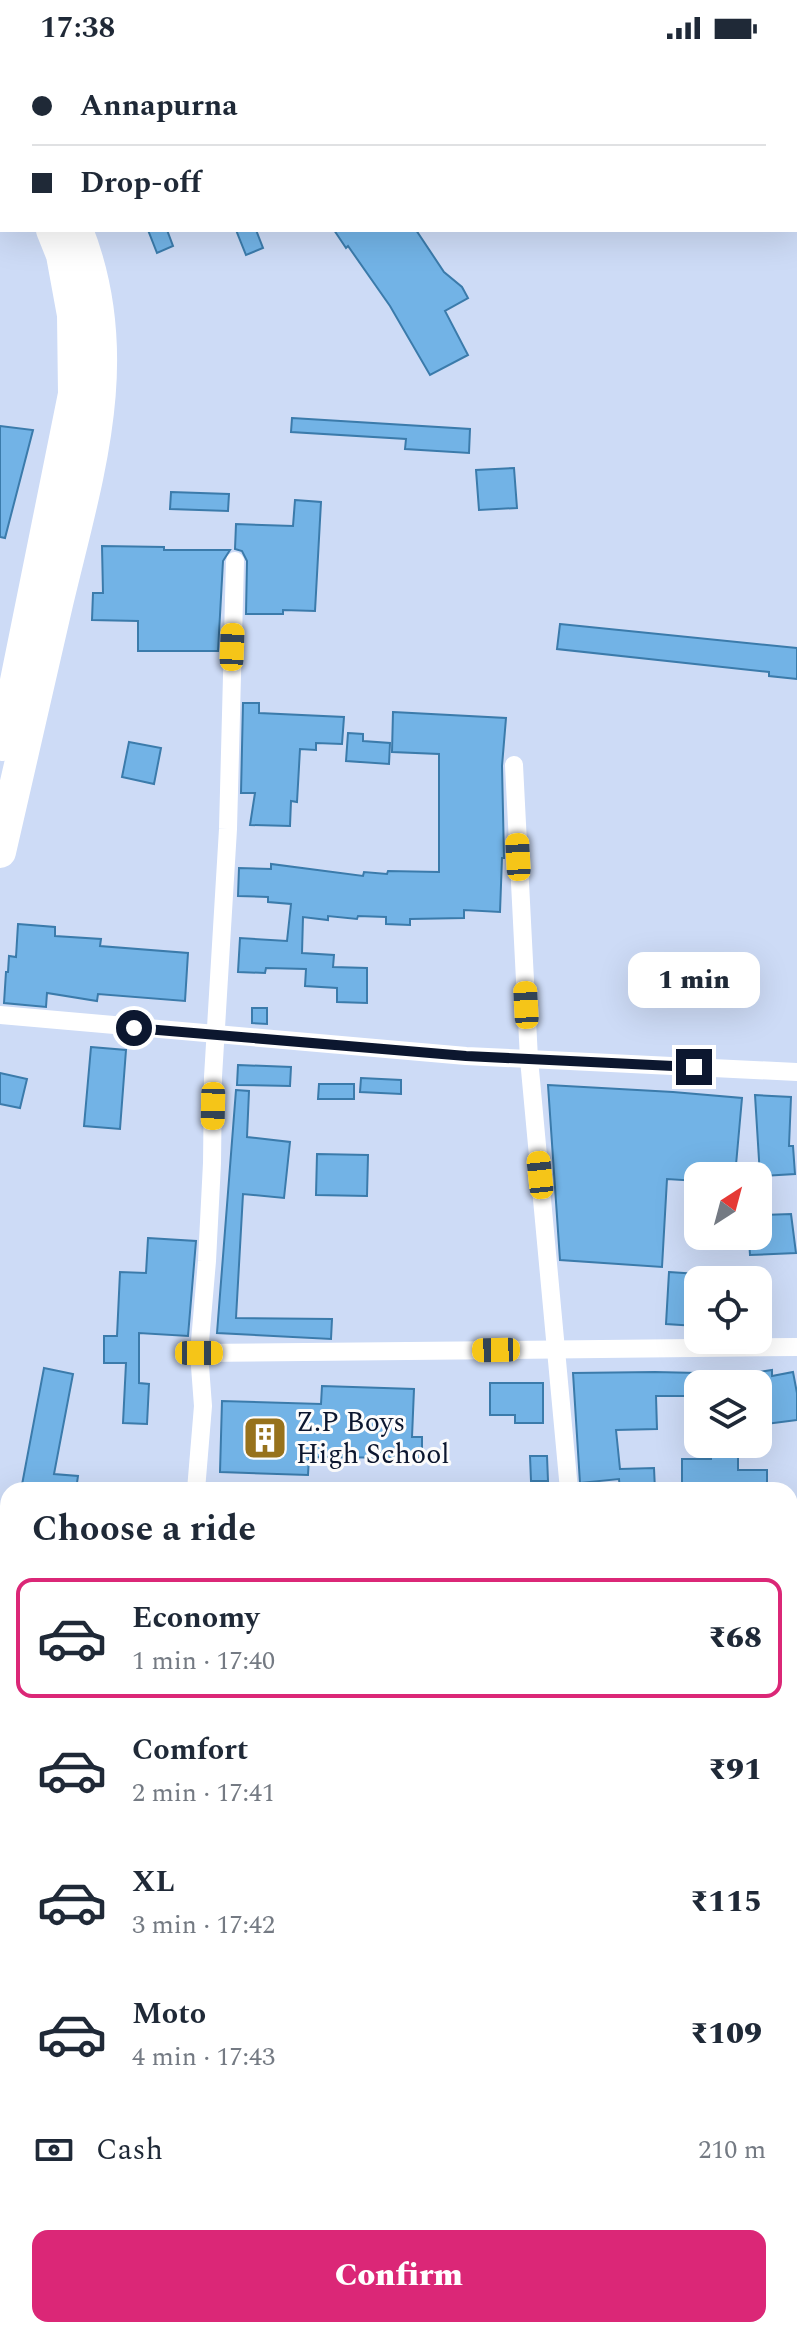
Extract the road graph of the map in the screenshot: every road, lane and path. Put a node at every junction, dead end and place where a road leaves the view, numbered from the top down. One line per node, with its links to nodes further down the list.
1 (53, 232): 4 (highway)
2 (78, 232): 6 (highway)
3 (235, 561): 8 (street)
4 (0, 760)
5 (514, 765): 9 (street)
6 (0, 852)
7 (0, 1015): 8 (street)
8 (217, 1035): 9 (street); 13 (street)
9 (529, 1059): 10 (street); 12 (street)
10 (797, 1072)
11 (797, 1347): 12 (street)
12 (556, 1349): 13 (street); 15 (street)
13 (199, 1353): 14 (street)
14 (197, 1482)
15 (568, 1482)

